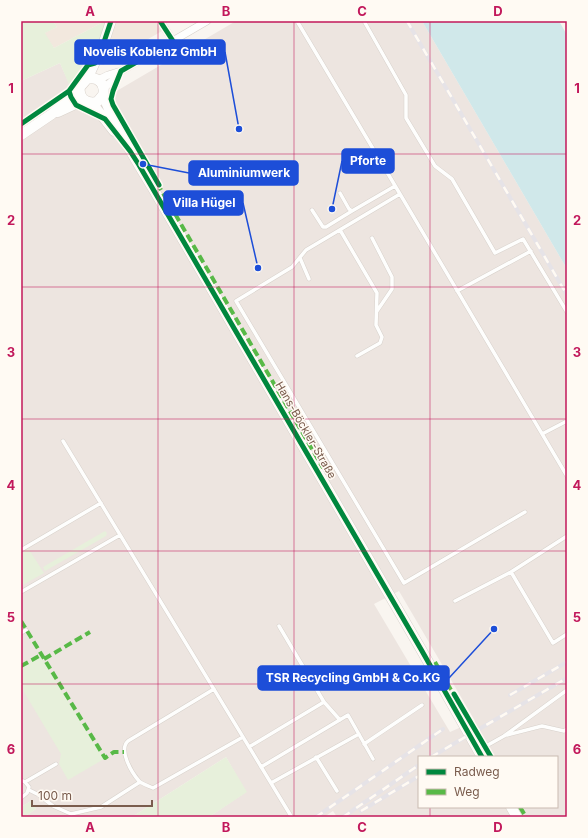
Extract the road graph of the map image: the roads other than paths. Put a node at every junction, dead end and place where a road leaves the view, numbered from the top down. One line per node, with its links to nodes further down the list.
1 (111, 21): 7 (main road)
2 (160, 21): 6 (street)
3 (207, 21): 6 (street)
4 (297, 21): 13 (lane)
5 (364, 21): 20 (lane)
6 (173, 41): 7 (street)
7 (99, 85): 8 (main road); 9 (main road); 12 (main road, Hans-Böckler-Straße)
8 (80, 87): 9 (main road); 10 (main road)
9 (88, 101): 10 (main road); 12 (main road, Hans-Böckler-Straße)
10 (52, 114): 11 (main road)
11 (21, 135)
12 (130, 151): 54 (main road, Hans-Böckler-Straße)
13 (395, 186): 15 (lane); 17 (lane)
14 (340, 194): 17 (lane)
15 (400, 194): 18 (lane); 23 (lane)
16 (312, 210): 17 (lane)
17 (352, 211)
18 (340, 230): 21 (lane); 24 (lane)
19 (372, 238): 24 (lane)
20 (531, 251): 23 (lane); 25 (lane)
21 (300, 258): 22 (lane); 32 (lane)
22 (309, 280)
23 (457, 291): 28 (lane)
24 (377, 312): 26 (lane)
25 (567, 312)
26 (357, 356)
27 (567, 421): 28 (lane)
28 (542, 434): 30 (lane)
29 (63, 441): 31 (lane)
30 (567, 476)
31 (101, 503): 33 (lane); 35 (lane)
32 (525, 512)
33 (120, 535): 37 (lane); 43 (lane)
34 (567, 536): 36 (lane)
35 (21, 550)
36 (511, 572): 38 (lane); 42 (lane)
37 (21, 592)
38 (455, 601)
39 (279, 626): 45 (lane)
40 (26, 630): 41 (lane)
41 (21, 633)
42 (567, 634)
43 (214, 689): 51 (lane); 60 (lane)
44 (567, 690): 50 (lane)
45 (324, 702): 47 (lane); 53 (lane)
46 (422, 705): 52 (lane)
47 (340, 720): 49 (lane); 58 (lane)
48 (567, 729): 50 (lane)
49 (358, 734): 52 (lane); 55 (lane)
50 (504, 736): 54 (lane)
51 (243, 737): 53 (lane); 60 (lane)
52 (364, 744): 56 (lane)
53 (249, 747): 58 (lane)
54 (480, 754)
55 (316, 757): 61 (lane); 63 (lane)
56 (373, 759)
57 (56, 764): 59 (lane)
58 (261, 766): 61 (lane)
59 (23, 781): 62 (lane)
60 (140, 782): 66 (lane)
61 (271, 783): 67 (lane)
62 (29, 790): 64 (lane); 66 (lane)
63 (337, 791)
64 (21, 798)
65 (512, 808): 68 (main road)
66 (72, 815)
67 (291, 816)
68 (517, 817)

